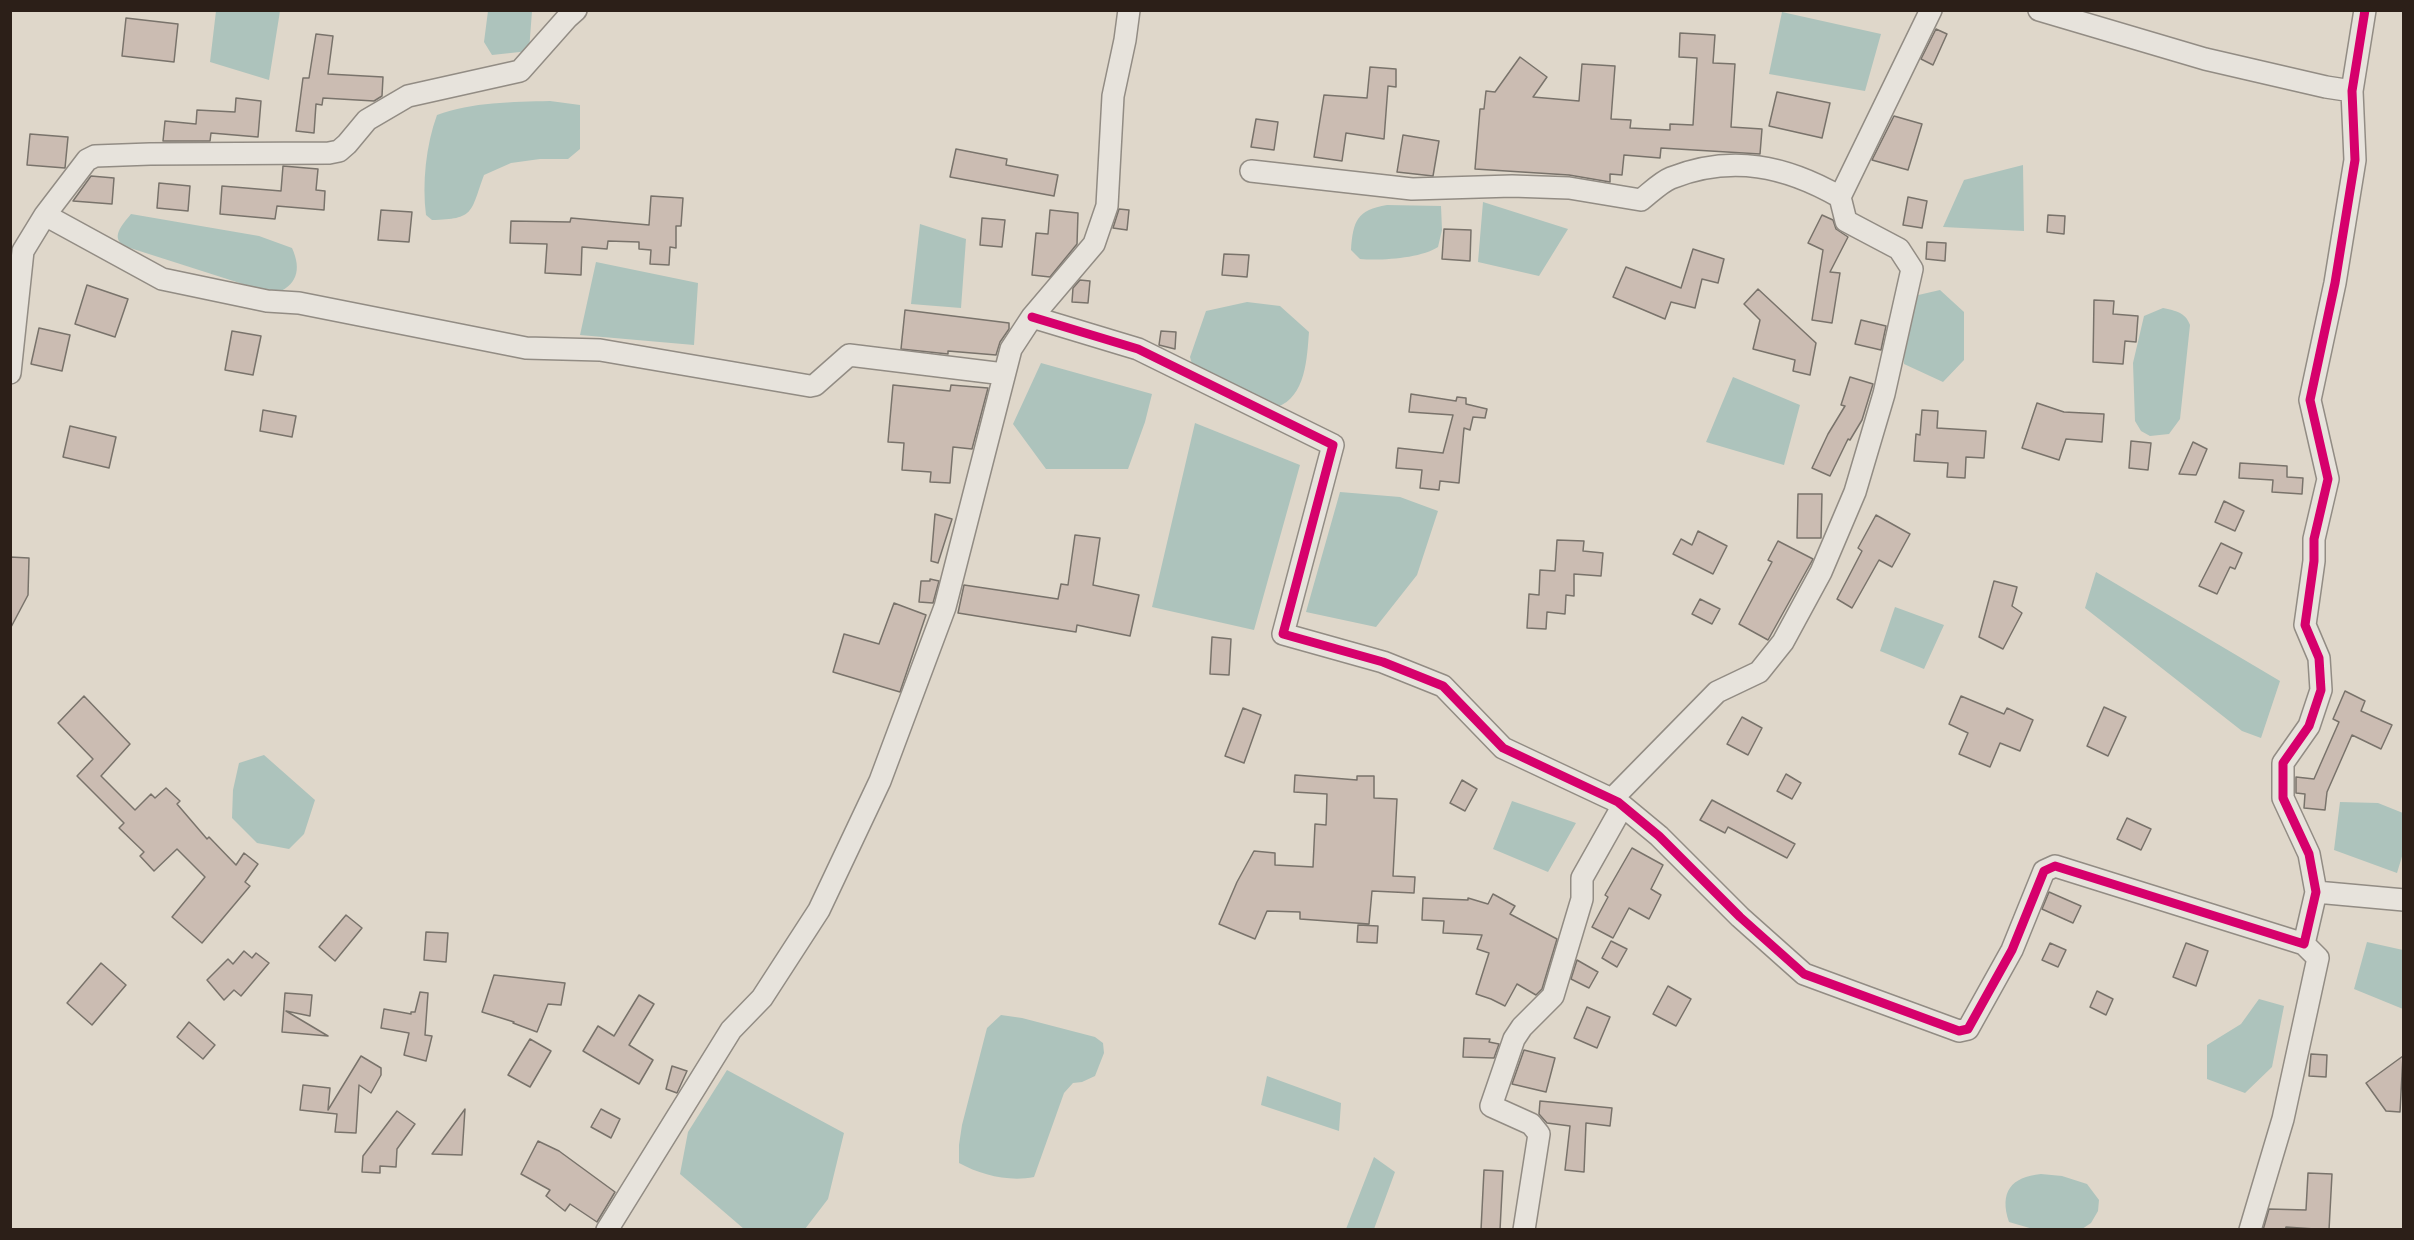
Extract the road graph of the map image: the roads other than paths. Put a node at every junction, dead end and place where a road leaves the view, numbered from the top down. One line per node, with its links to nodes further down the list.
1 (576, 10): 9 (street)
2 (1129, 10): 10 (street)
3 (1931, 10): 8 (street)
4 (2039, 10): 6 (street)
5 (2365, 10): 6 (street)
6 (2352, 91): 14 (street)
7 (1251, 171): 8 (street)
8 (1840, 197): 13 (street)
9 (45, 215): 11 (street); 12 (street)
10 (1032, 317): 12 (street); 13 (street)
11 (10, 373)
12 (1004, 374): 17 (street)
13 (1617, 803): 16 (street); 18 (street)
14 (2316, 892): 15 (street); 16 (street)
15 (2403, 900)
16 (2304, 944): 19 (street)
17 (607, 1230)
18 (1524, 1230)
19 (2250, 1230)

